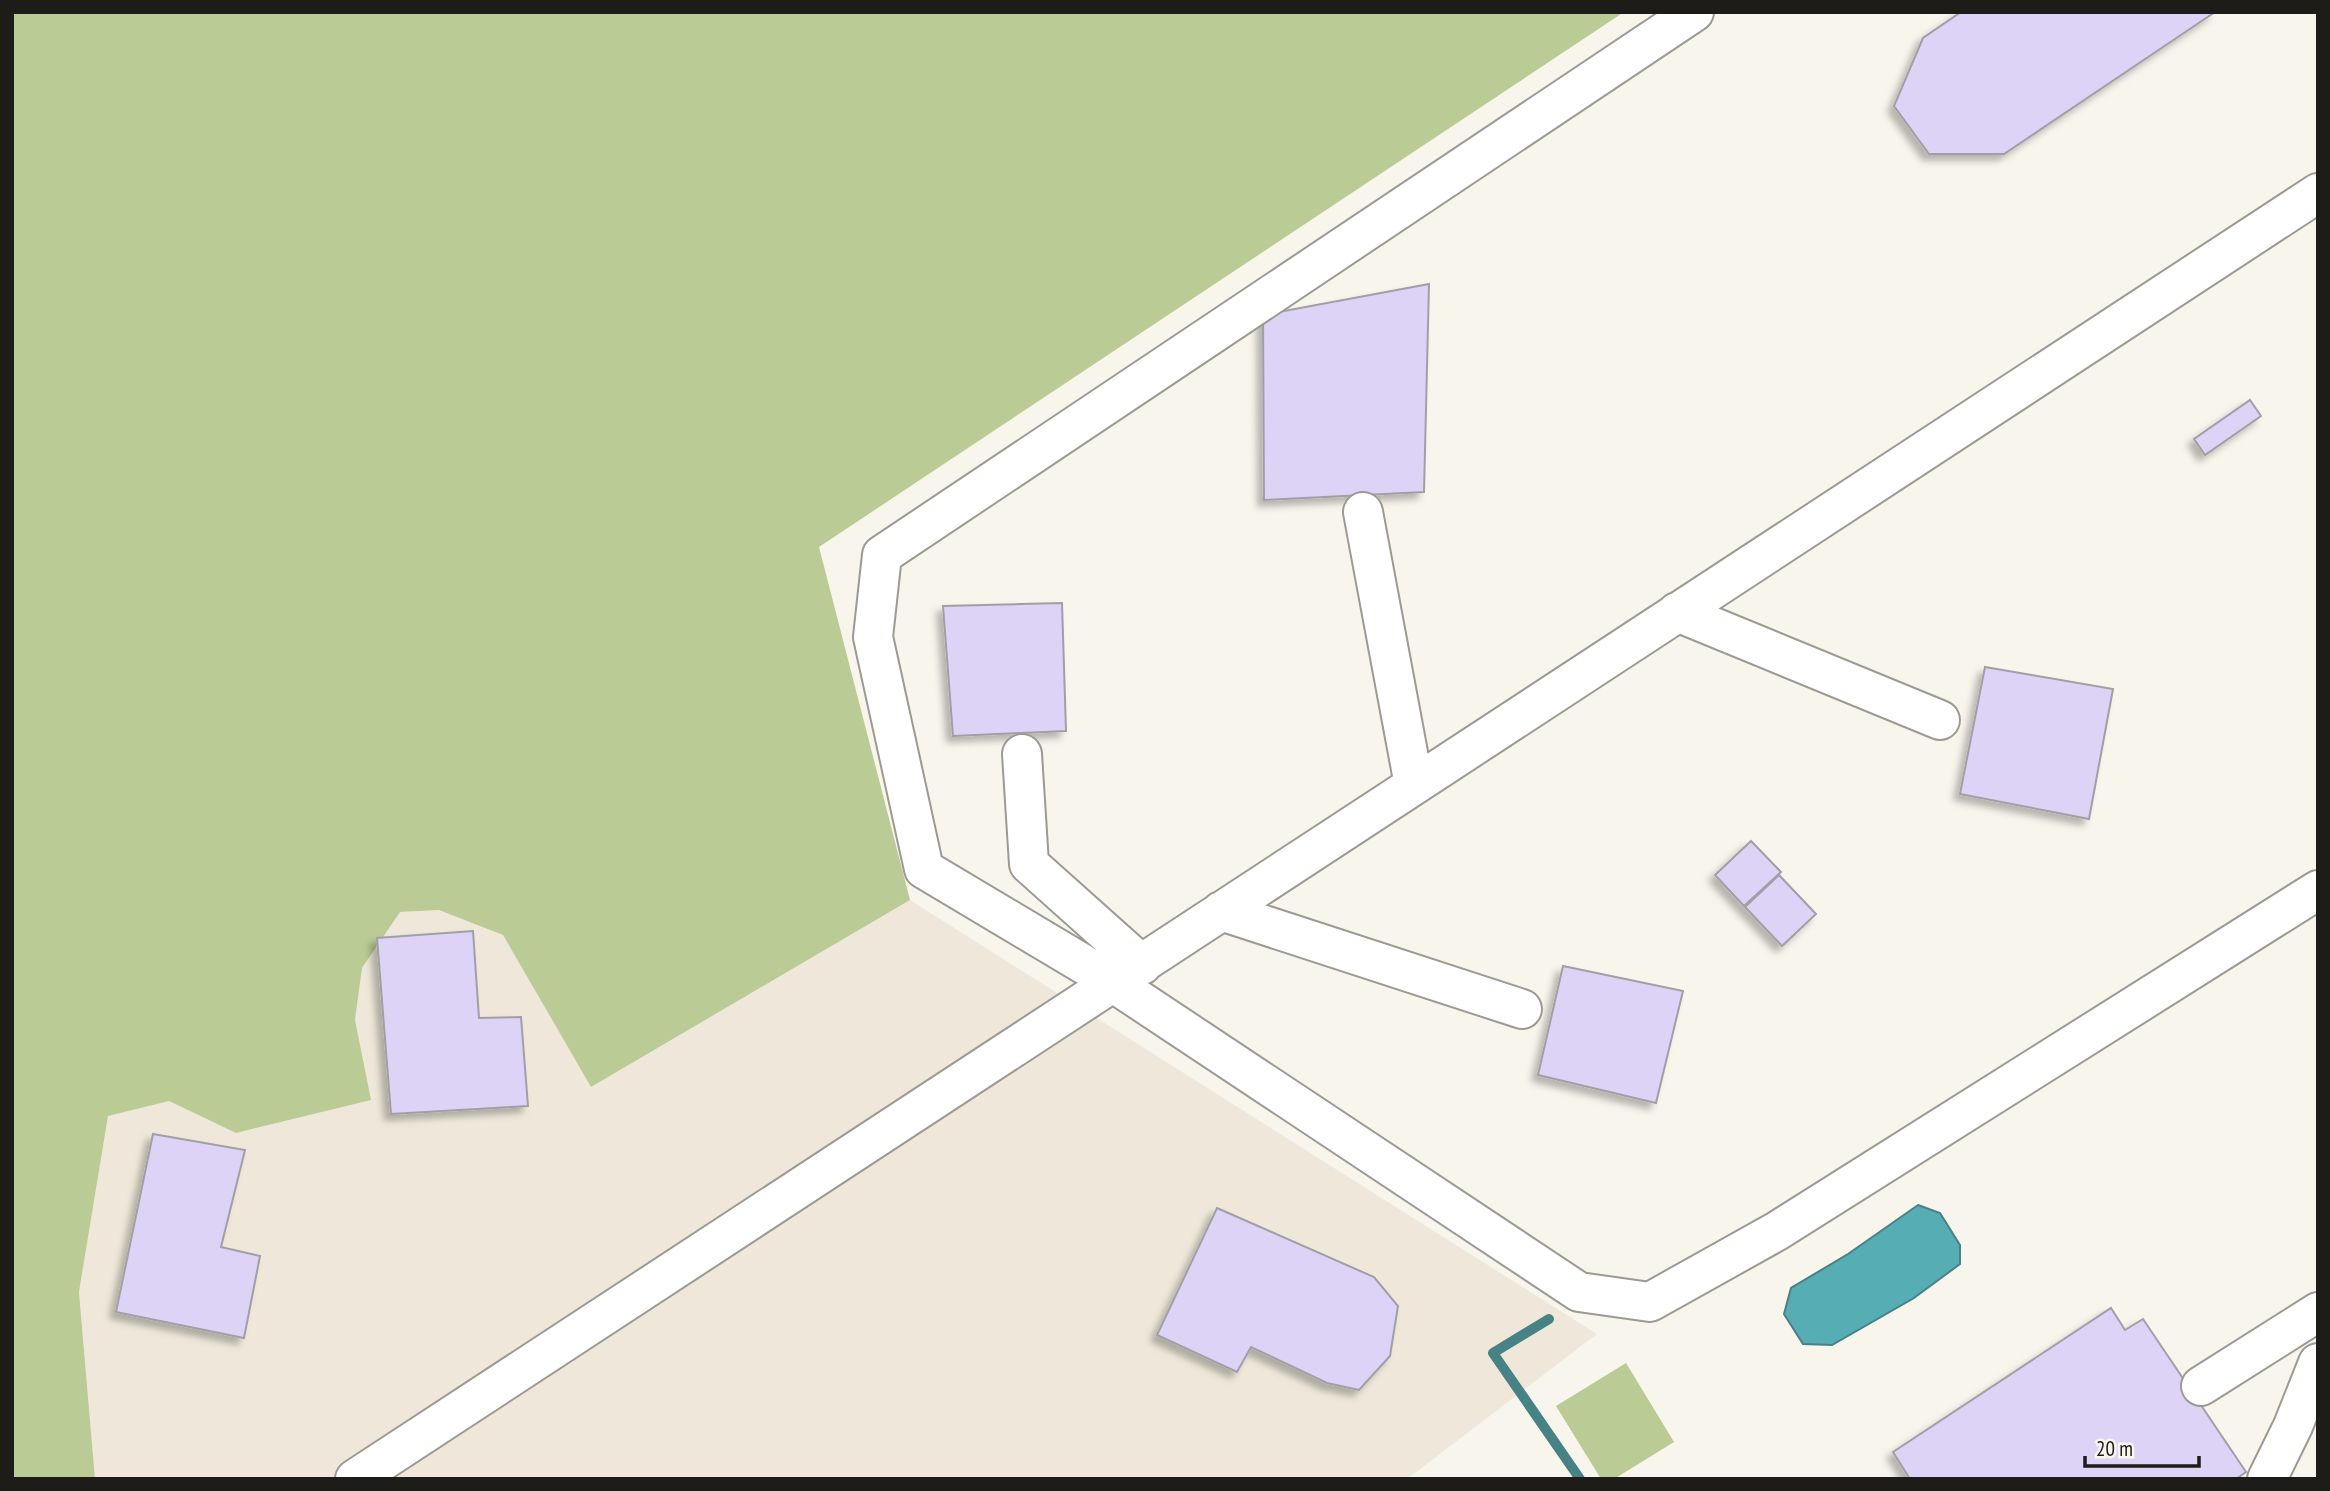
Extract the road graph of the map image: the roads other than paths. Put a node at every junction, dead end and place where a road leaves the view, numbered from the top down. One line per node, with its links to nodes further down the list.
1 (1694, 12): 10 (lane)
2 (2318, 192): 4 (lane)
3 (1363, 512): 7 (lane)
4 (1677, 612): 5 (lane); 7 (lane)
5 (1940, 720)
6 (1022, 754): 10 (lane)
7 (1414, 785): 9 (lane)
8 (2318, 890): 10 (lane)
9 (1221, 911): 10 (lane); 11 (lane)
10 (1128, 974): 15 (lane)
11 (1522, 1009)
12 (2318, 1312): 14 (lane)
13 (2318, 1363): 16 (lane)
14 (2201, 1385)
15 (355, 1479)
16 (2267, 1479)

